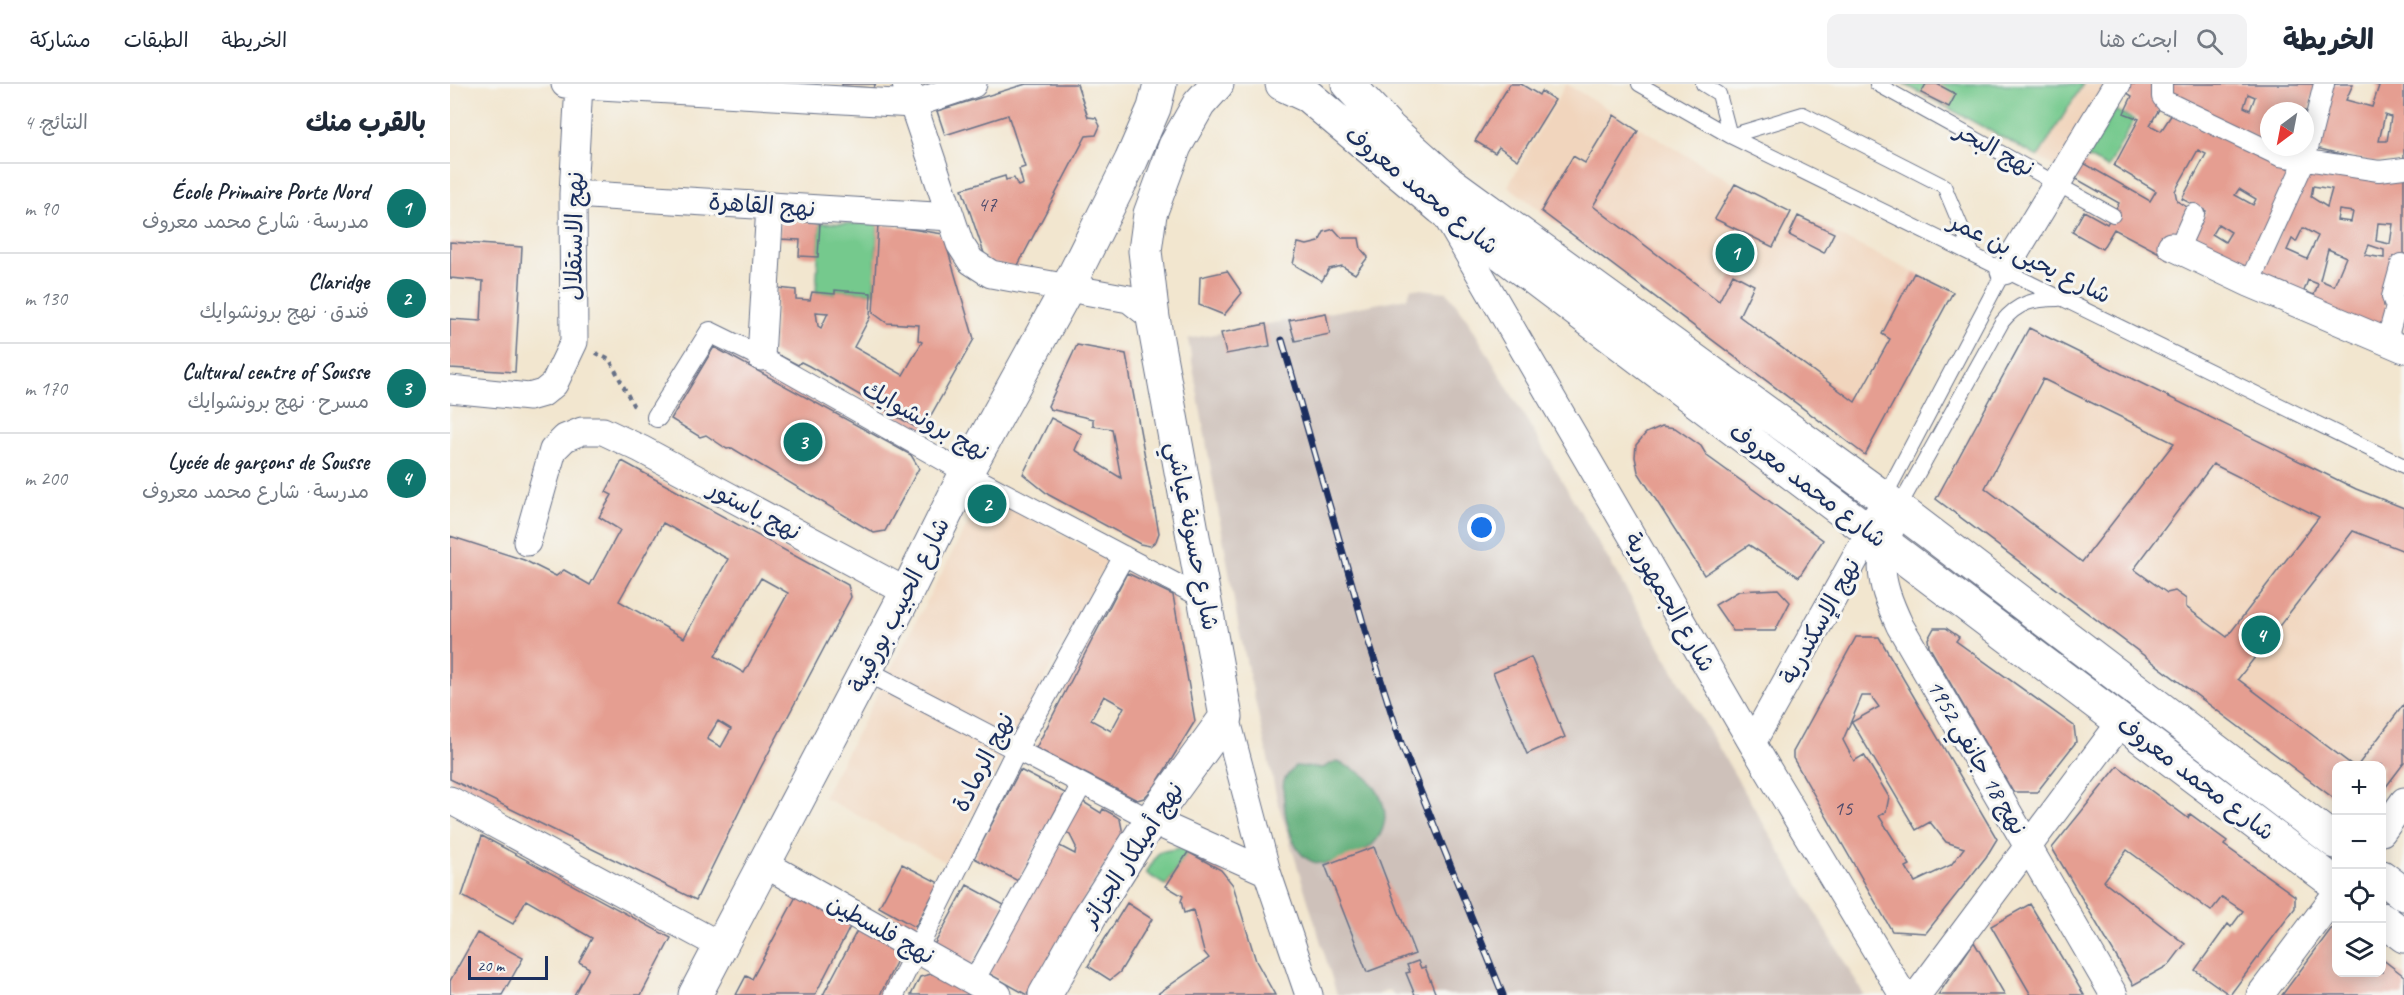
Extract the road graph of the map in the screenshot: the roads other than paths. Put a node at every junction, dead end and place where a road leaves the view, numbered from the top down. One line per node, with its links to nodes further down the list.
1 (565, 84): 2 (street)
2 (579, 84): 15 (street); 20 (street, نهج الاستقلال)
3 (974, 84): 15 (street)
4 (1160, 84): 31 (main road, شارع الحبيب بورقيبة)
5 (1217, 84): 33 (main road, شارع حسونة عياشي)
6 (1348, 84): 40 (main road, شارع محمد معروف)
7 (1640, 84): 16 (lane, شارع يحيى بن عمر)
8 (1703, 84): 14 (lane)
9 (1877, 84): 19 (lane, نهج البحر)
10 (2117, 84): 19 (street)
11 (2162, 84): 17 (street)
12 (2324, 84): 17 (street)
13 (1303, 88): 22 (main road, شارع محمد معروف)
14 (1719, 89): 16 (lane)
15 (910, 94): 25 (street)
16 (1730, 136): 27 (lane, شارع يحيى بن عمر); 27 (lane)
17 (2305, 160): 18 (street); 30 (street)
18 (2404, 168)
19 (2056, 182): 24 (lane, نهج البحر); 29 (street)
20 (573, 194): 21 (street, نهج القاهرة); 36 (street, نهج الاستقلال)
21 (770, 206): 25 (street, نهج القاهرة); 35 (street)
22 (1441, 208): 41 (main road, شارع محمد معروف); 49 (street, شارع الجمهورية)
23 (2194, 214): 26 (street)
24 (2113, 215)
25 (951, 217): 31 (street)
26 (2175, 248): 30 (street)
27 (1973, 255): 29 (lane, شارع يحيى بن عمر)
28 (2401, 264): 34 (street)
29 (2004, 271): 32 (lane, شارع يحيى بن عمر); 40 (lane)
30 (2249, 283): 34 (street)
31 (1068, 287): 33 (street); 39 (main road, شارع الحبيب بورقيبة)
32 (2060, 299): 38 (lane, شارع يحيى بن عمر); 40 (lane)
33 (1153, 318): 45 (main road, شارع حسونة عياشي)
34 (2395, 346)
35 (761, 357): 37 (street, نهج برونشوايك); 39 (street, نهج برونشوايك)
36 (450, 389)
37 (657, 417)
38 (2404, 466)
39 (966, 473): 43 (street, نهج برونشوايك); 44 (main road, شارع الحبيب بورقيبة)
40 (1891, 504): 41 (street, نهج الإسكندرية); 56 (main road, شارع محمد معروف)
41 (1878, 537): 48 (main road, شارع محمد معروف); 49 (street, نهج الإسكندرية); 57 (street, نهج 18 جانفي 1952)
42 (527, 542): 44 (street, نهج باستور)
43 (1124, 556): 45 (street, نهج برونشوايك); 50 (street, نهج الرمادة)
44 (907, 592): 46 (main road, شارع الحبيب بورقيبة)
45 (1206, 599): 47 (main road, شارع حسونة عياشي)
46 (866, 671): 50 (street); 58 (main road, شارع الحبيب بورقيبة)
47 (1226, 717): 54 (main road, نهج أميلكار الجزائر); 59 (street, شارع حسونة عياشي)
48 (2121, 722): 57 (street); 60 (main road, شارع محمد معروف)
49 (1752, 743): 74 (street, شارع الجمهورية)
50 (1017, 749): 51 (street); 67 (street, نهج الرمادة)
51 (1083, 784): 54 (street); 68 (street)
52 (2404, 801): 55 (street)
53 (451, 806): 66 (street)
54 (1151, 820): 59 (street); 72 (main road, نهج أميلكار الجزائر)
55 (2386, 826)
56 (2332, 839)
57 (2030, 846): 75 (street); 76 (street, نهج 18 جانفي 1952)
58 (764, 863): 66 (main road, شارع الحبيب بورقيبة); 67 (street, نهج فلسطين)
59 (1267, 872): 73 (street, شارع حسونة عياشي)
60 (2332, 880)
61 (2386, 880): 62 (main road)
62 (2404, 894)
63 (2332, 901): 77 (street)
64 (2386, 922): 65 (main road)
65 (2404, 936)
66 (721, 946): 69 (main road, شارع الحبيب بورقيبة)
67 (916, 948): 68 (street, نهج فلسطين); 70 (street, نهج الرمادة)
68 (974, 981): 71 (street, نهج فلسطين)
69 (695, 995)
70 (894, 995)
71 (998, 995)
72 (1045, 995)
73 (1309, 995)
74 (1903, 995)
75 (1917, 995)
76 (2114, 995)
77 (2260, 995)

